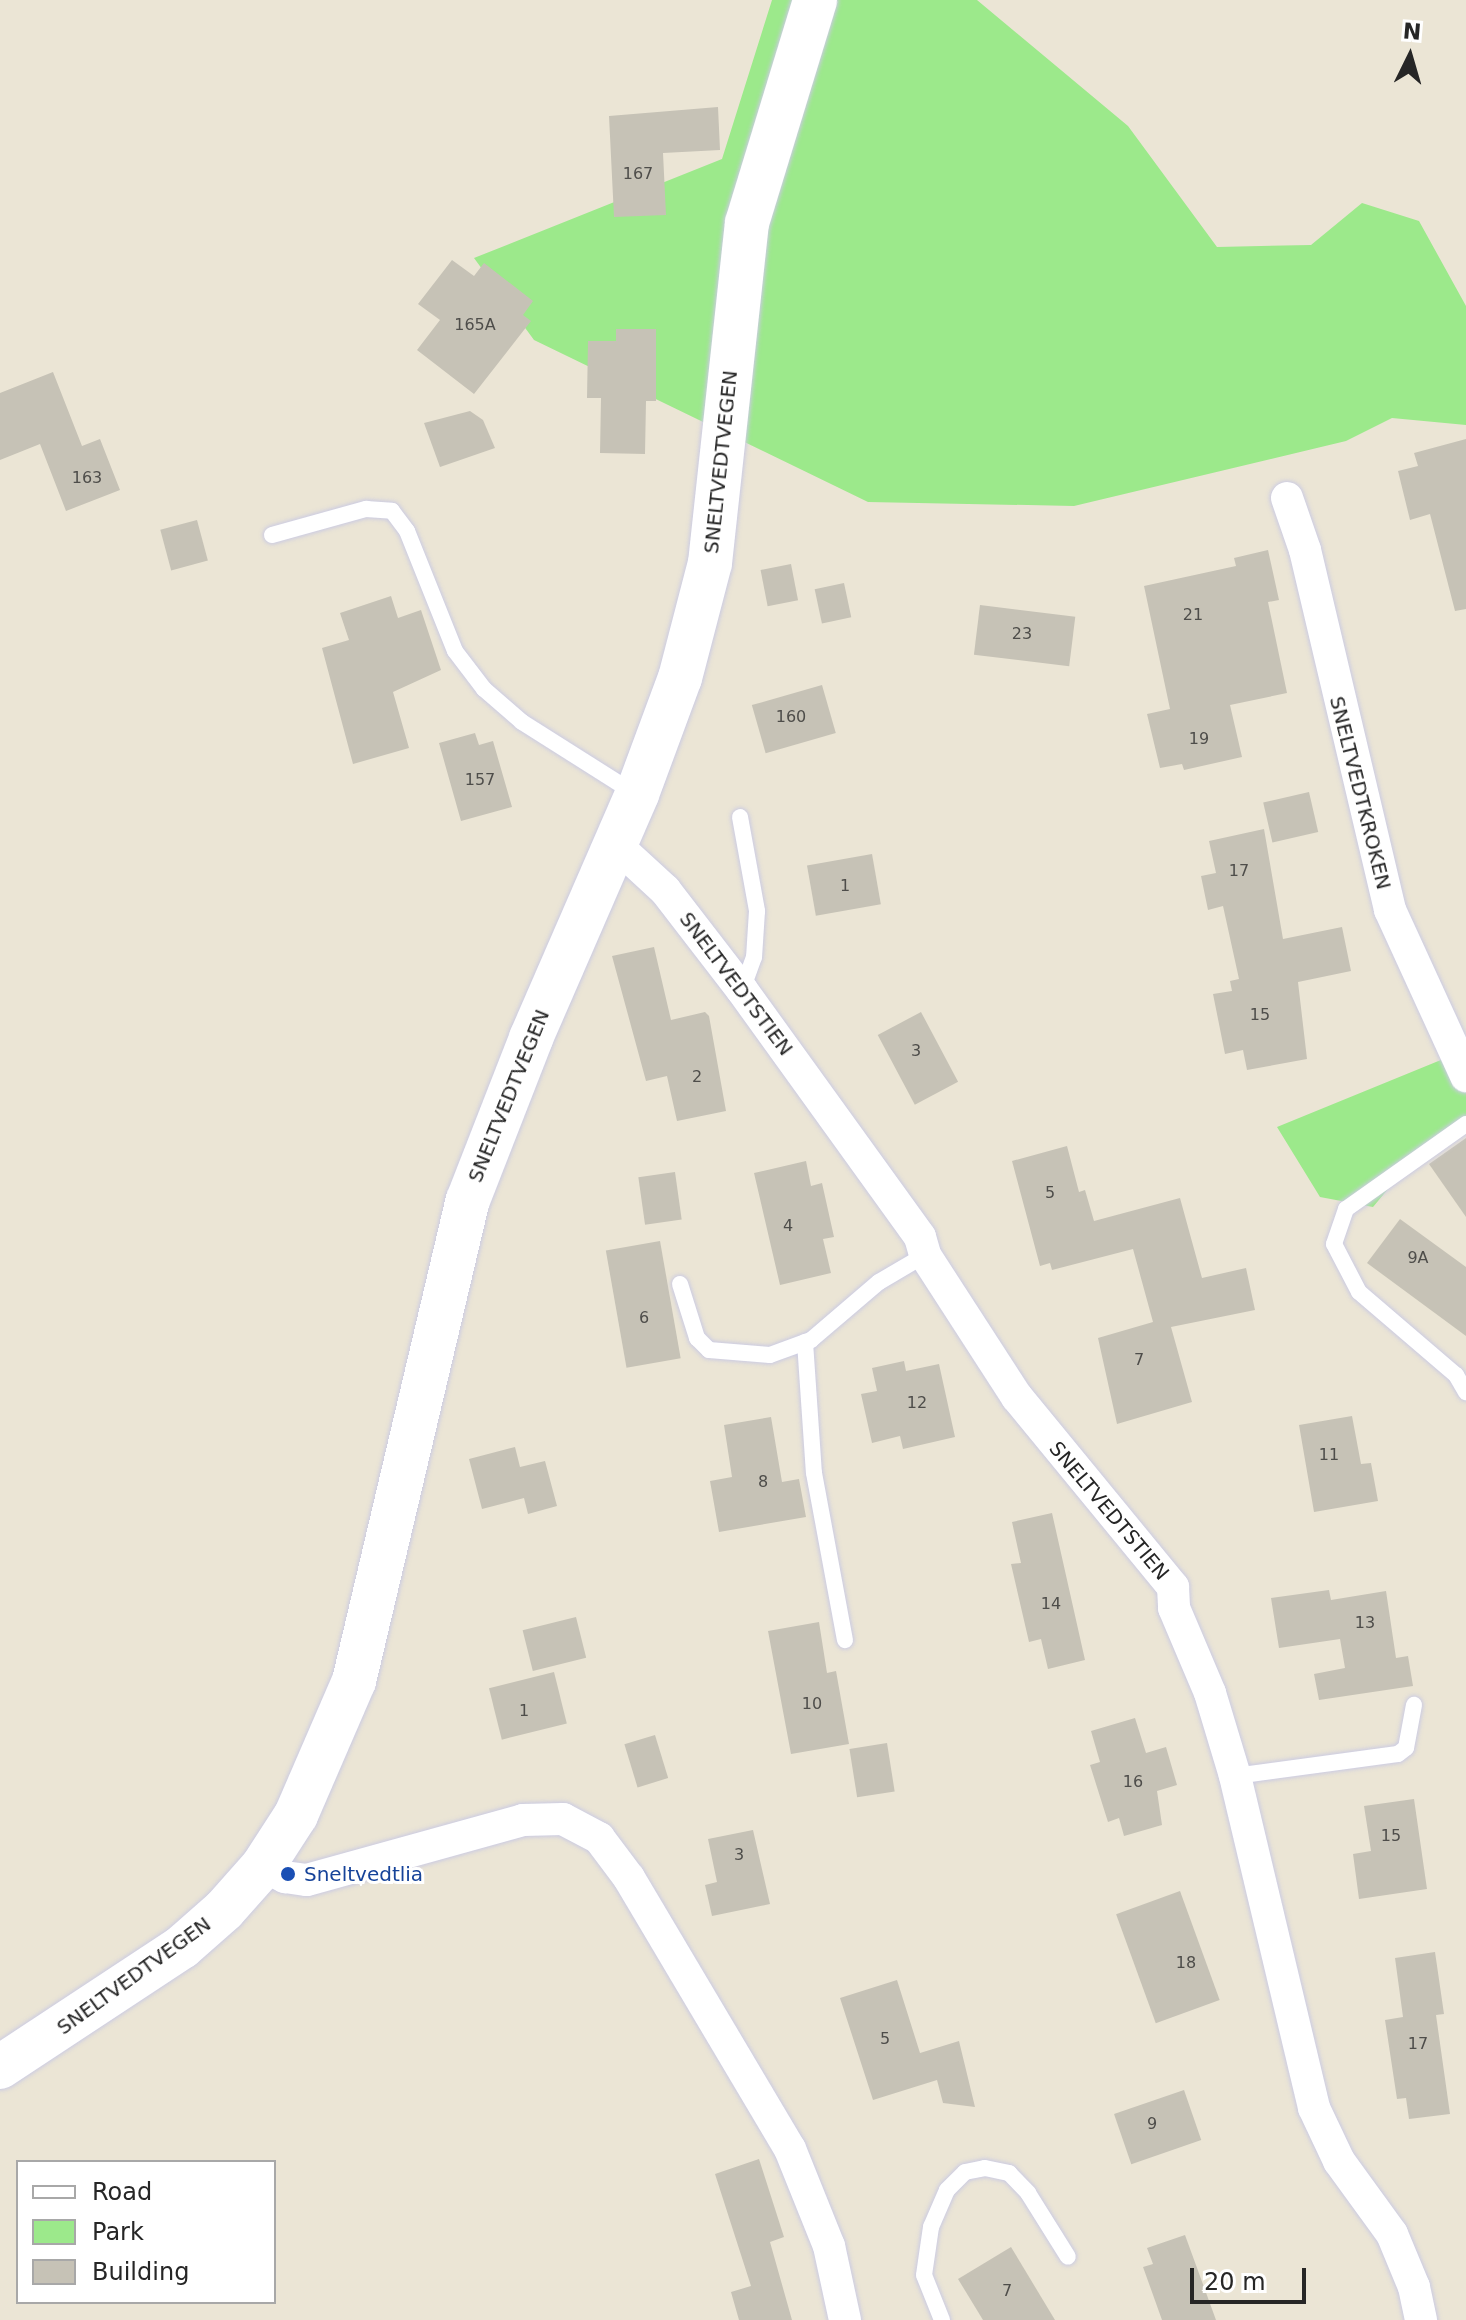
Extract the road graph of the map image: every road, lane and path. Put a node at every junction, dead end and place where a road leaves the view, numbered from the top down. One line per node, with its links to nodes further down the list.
1 (815, 0): 4 (main road, SNELTVEDTVEGEN)
2 (1287, 498): 8 (street, SNELTVEDTKROKEN)
3 (272, 535): 4 (lane)
4 (637, 794): 6 (main road, SNELTVEDTVEGEN)
5 (740, 817): 7 (lane)
6 (616, 845): 7 (street, SNELTVEDTSTIEN); 17 (main road, SNELTVEDTVEGEN)
7 (742, 990): 10 (street, SNELTVEDTSTIEN)
8 (1466, 1076)
9 (1466, 1124): 13 (lane)
10 (925, 1255): 12 (lane); 16 (street, SNELTVEDTSTIEN)
11 (680, 1284): 12 (lane)
12 (805, 1342): 14 (lane)
13 (1466, 1392)
14 (845, 1640)
15 (1414, 1705): 16 (lane)
16 (1235, 1776): 22 (street, SNELTVEDTSTIEN)
17 (263, 1866): 18 (main road, SNELTVEDTVEGEN); 20 (street)
18 (0, 2067)
19 (1068, 2257): 21 (lane)
20 (845, 2320)
21 (942, 2320)
22 (1421, 2320)

